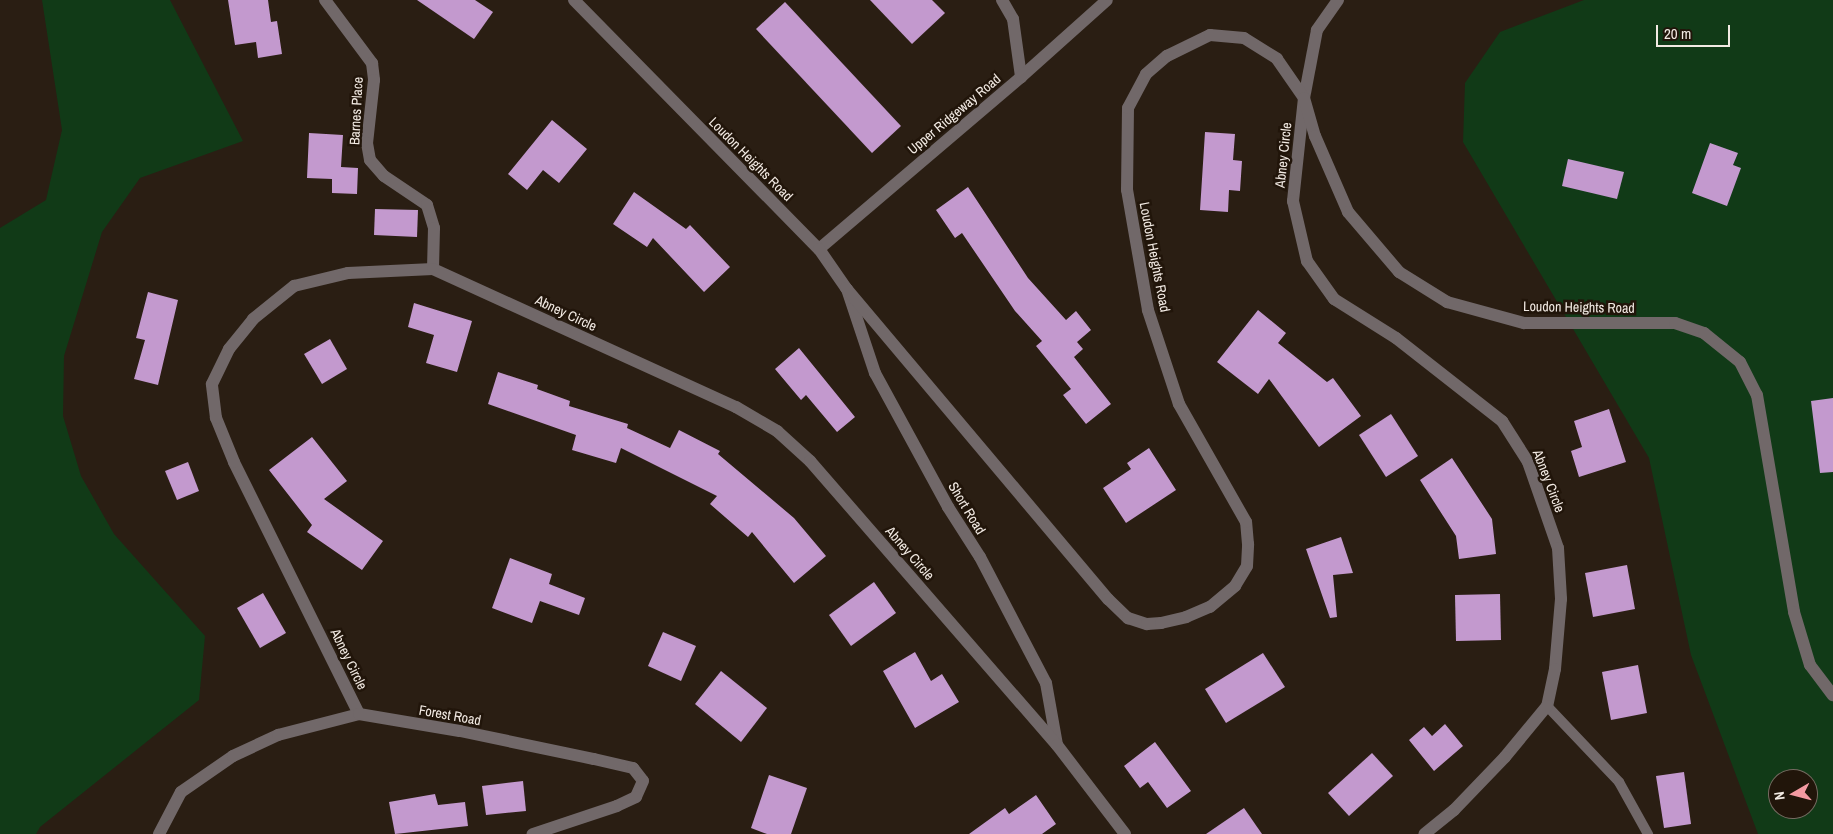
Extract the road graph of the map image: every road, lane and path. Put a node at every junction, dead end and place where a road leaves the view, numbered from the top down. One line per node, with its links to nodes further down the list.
1 (325, 0): 9 (street, Barnes Place)
2 (574, 0): 8 (street, Loudon Heights Road)
3 (1002, 0): 6 (street)
4 (1107, 0): 6 (street, Upper Ridgeway Road)
5 (1338, 0): 7 (street, Abney Circle)
6 (1021, 77): 8 (street, Upper Ridgeway Road)
7 (1304, 98): 10 (street, Loudon Heights Road); 11 (street, Loudon Heights Road); 12 (street, Abney Circle)
8 (819, 249): 10 (street, Loudon Heights Road)
9 (432, 269): 13 (street, Abney Circle); 14 (street, Abney Circle)
10 (846, 288): 14 (street, Short Road)
11 (1833, 695)
12 (1547, 706): 18 (street, Abney Circle); 19 (lane)
13 (359, 714): 15 (street, Forest Road); 16 (street, Forest Road)
14 (1057, 745): 17 (street, Abney Circle)
15 (158, 834)
16 (533, 834)
17 (1125, 834)
18 (1424, 834)
19 (1648, 834)

